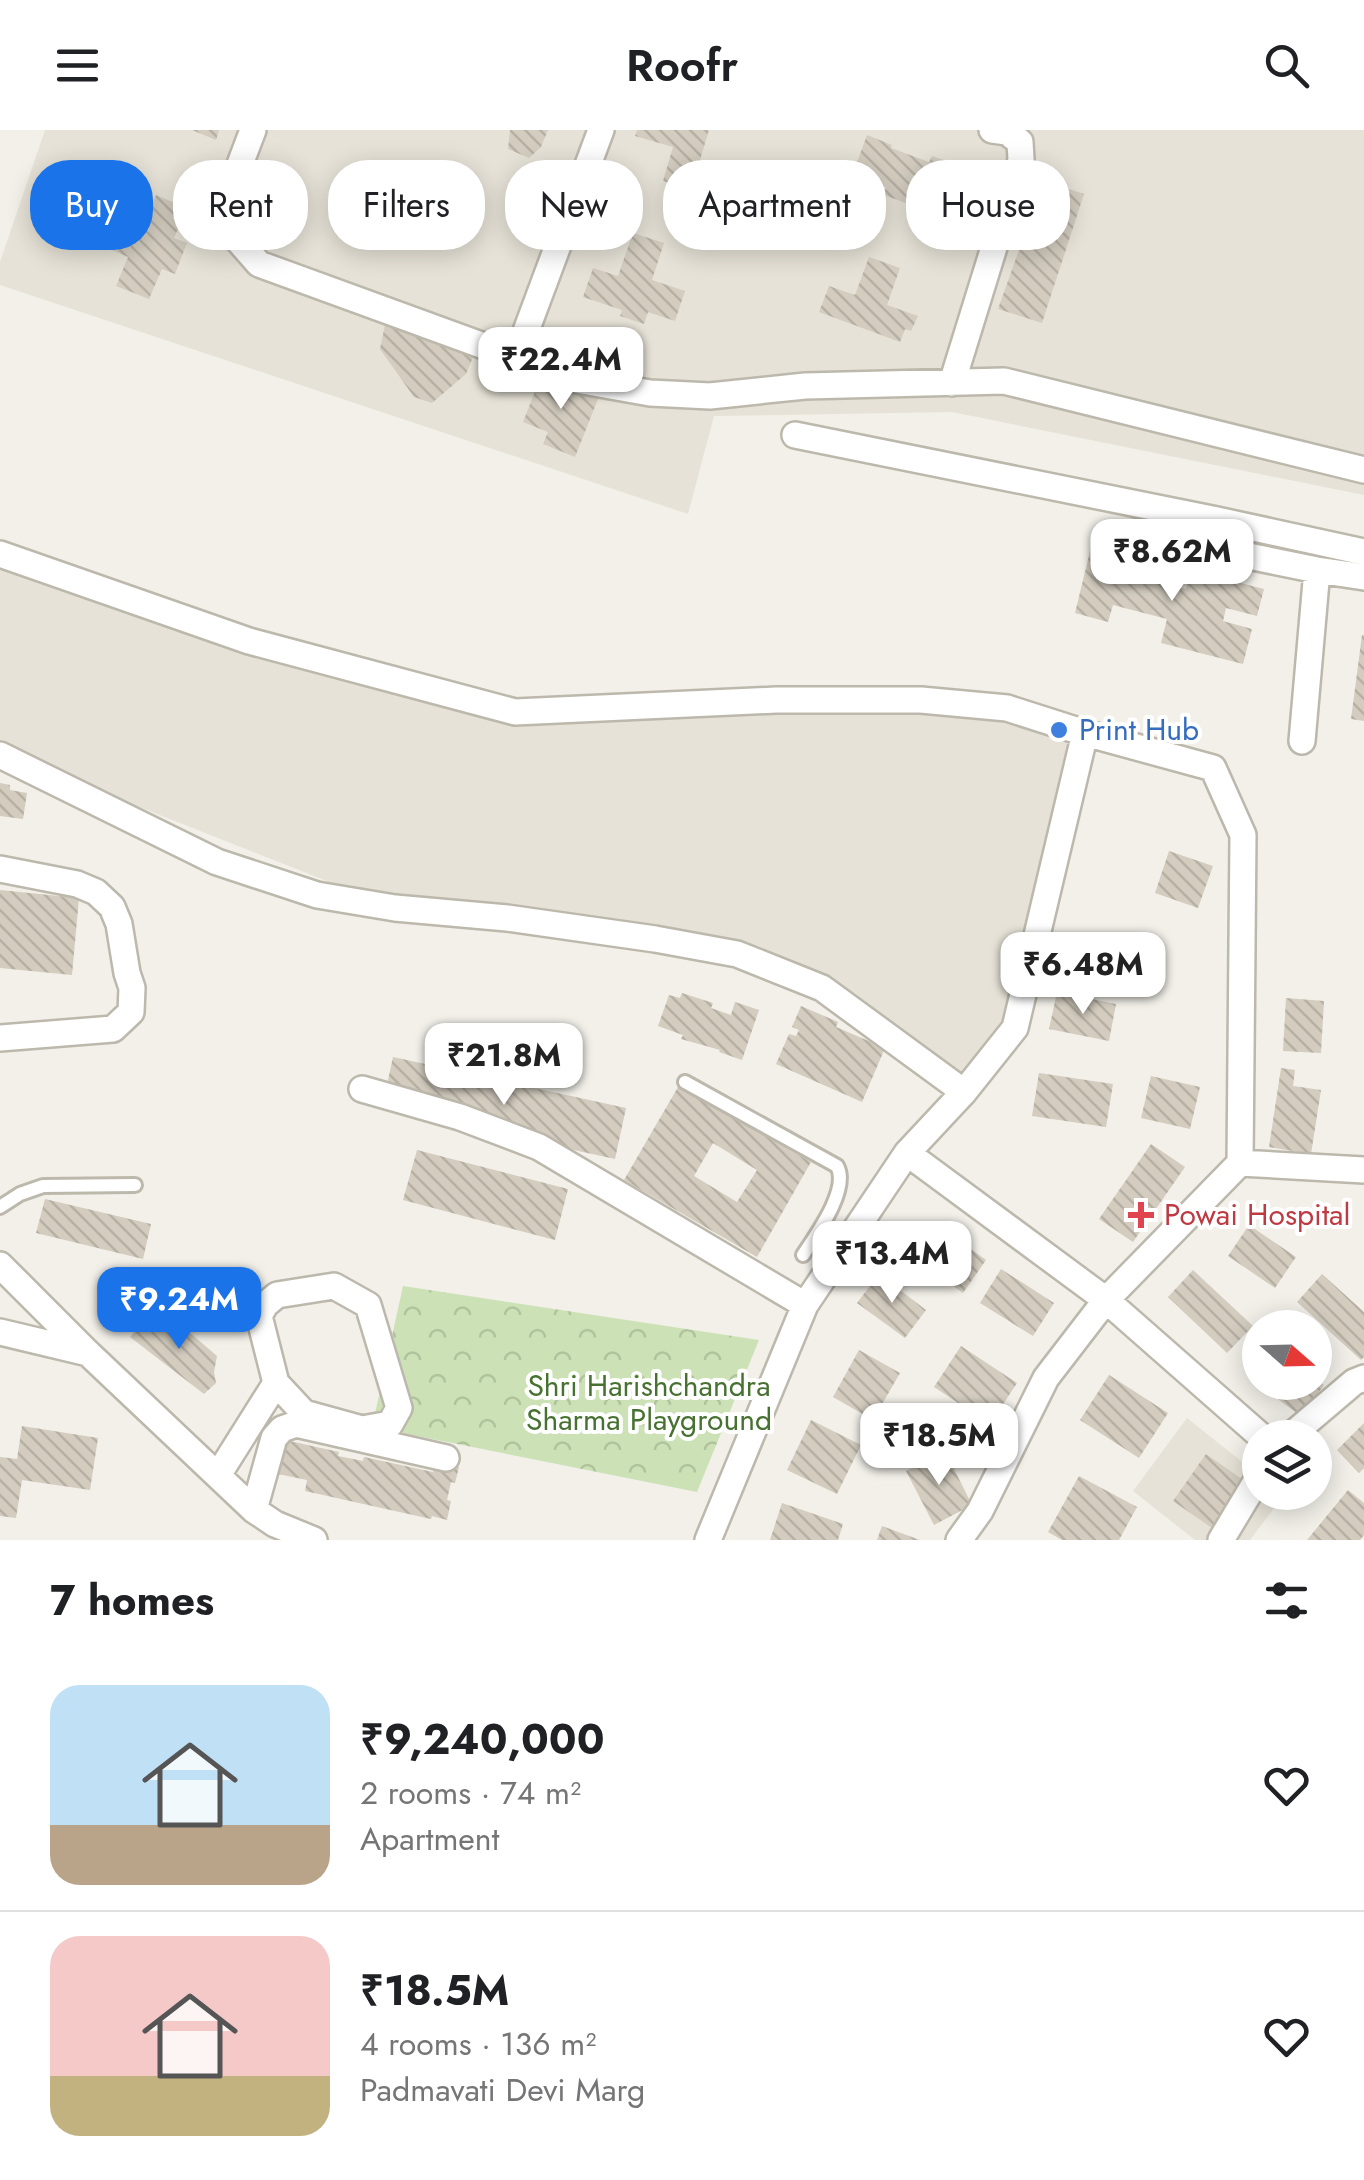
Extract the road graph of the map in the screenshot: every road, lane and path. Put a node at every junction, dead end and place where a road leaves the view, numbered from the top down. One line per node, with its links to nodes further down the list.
1 (253, 130): 4 (street)
2 (601, 130): 4 (street)
3 (992, 130): 5 (street)
4 (516, 358): 5 (street)
5 (952, 382): 7 (street)
6 (796, 435): 9 (street)
7 (1364, 470)
8 (1135, 533): 11 (street)
9 (1364, 552)
10 (0, 554): 13 (street)
11 (1316, 570): 12 (street); 14 (street)
12 (1364, 577)
13 (1085, 733): 20 (street); 22 (street)
14 (1302, 741)
15 (0, 755): 20 (street)
16 (0, 869): 17 (street)
17 (0, 1038)
18 (686, 1082): 26 (lane)
19 (362, 1089): 31 (street)
20 (964, 1092): 21 (street)
21 (907, 1154): 27 (street); 30 (street)
22 (1240, 1163): 23 (street); 30 (street)
23 (1364, 1170)
24 (135, 1186): 25 (lane)
25 (0, 1208)
26 (821, 1228): 27 (lane); 28 (lane)
27 (846, 1243): 31 (street)
28 (802, 1255)
29 (0, 1264): 33 (street)
30 (1106, 1300): 36 (street); 44 (street)
31 (805, 1304): 43 (street)
32 (0, 1332): 33 (street)
33 (88, 1353): 39 (street)
34 (1364, 1378): 37 (street)
35 (276, 1382): 35 (street); 39 (street)
36 (1243, 1420)
37 (1309, 1420)
38 (446, 1458): 41 (street)
39 (218, 1475): 41 (street)
40 (1242, 1504): 45 (street)
41 (254, 1510): 42 (street)
42 (314, 1540)
43 (708, 1540)
44 (959, 1540)
45 (1221, 1540)

